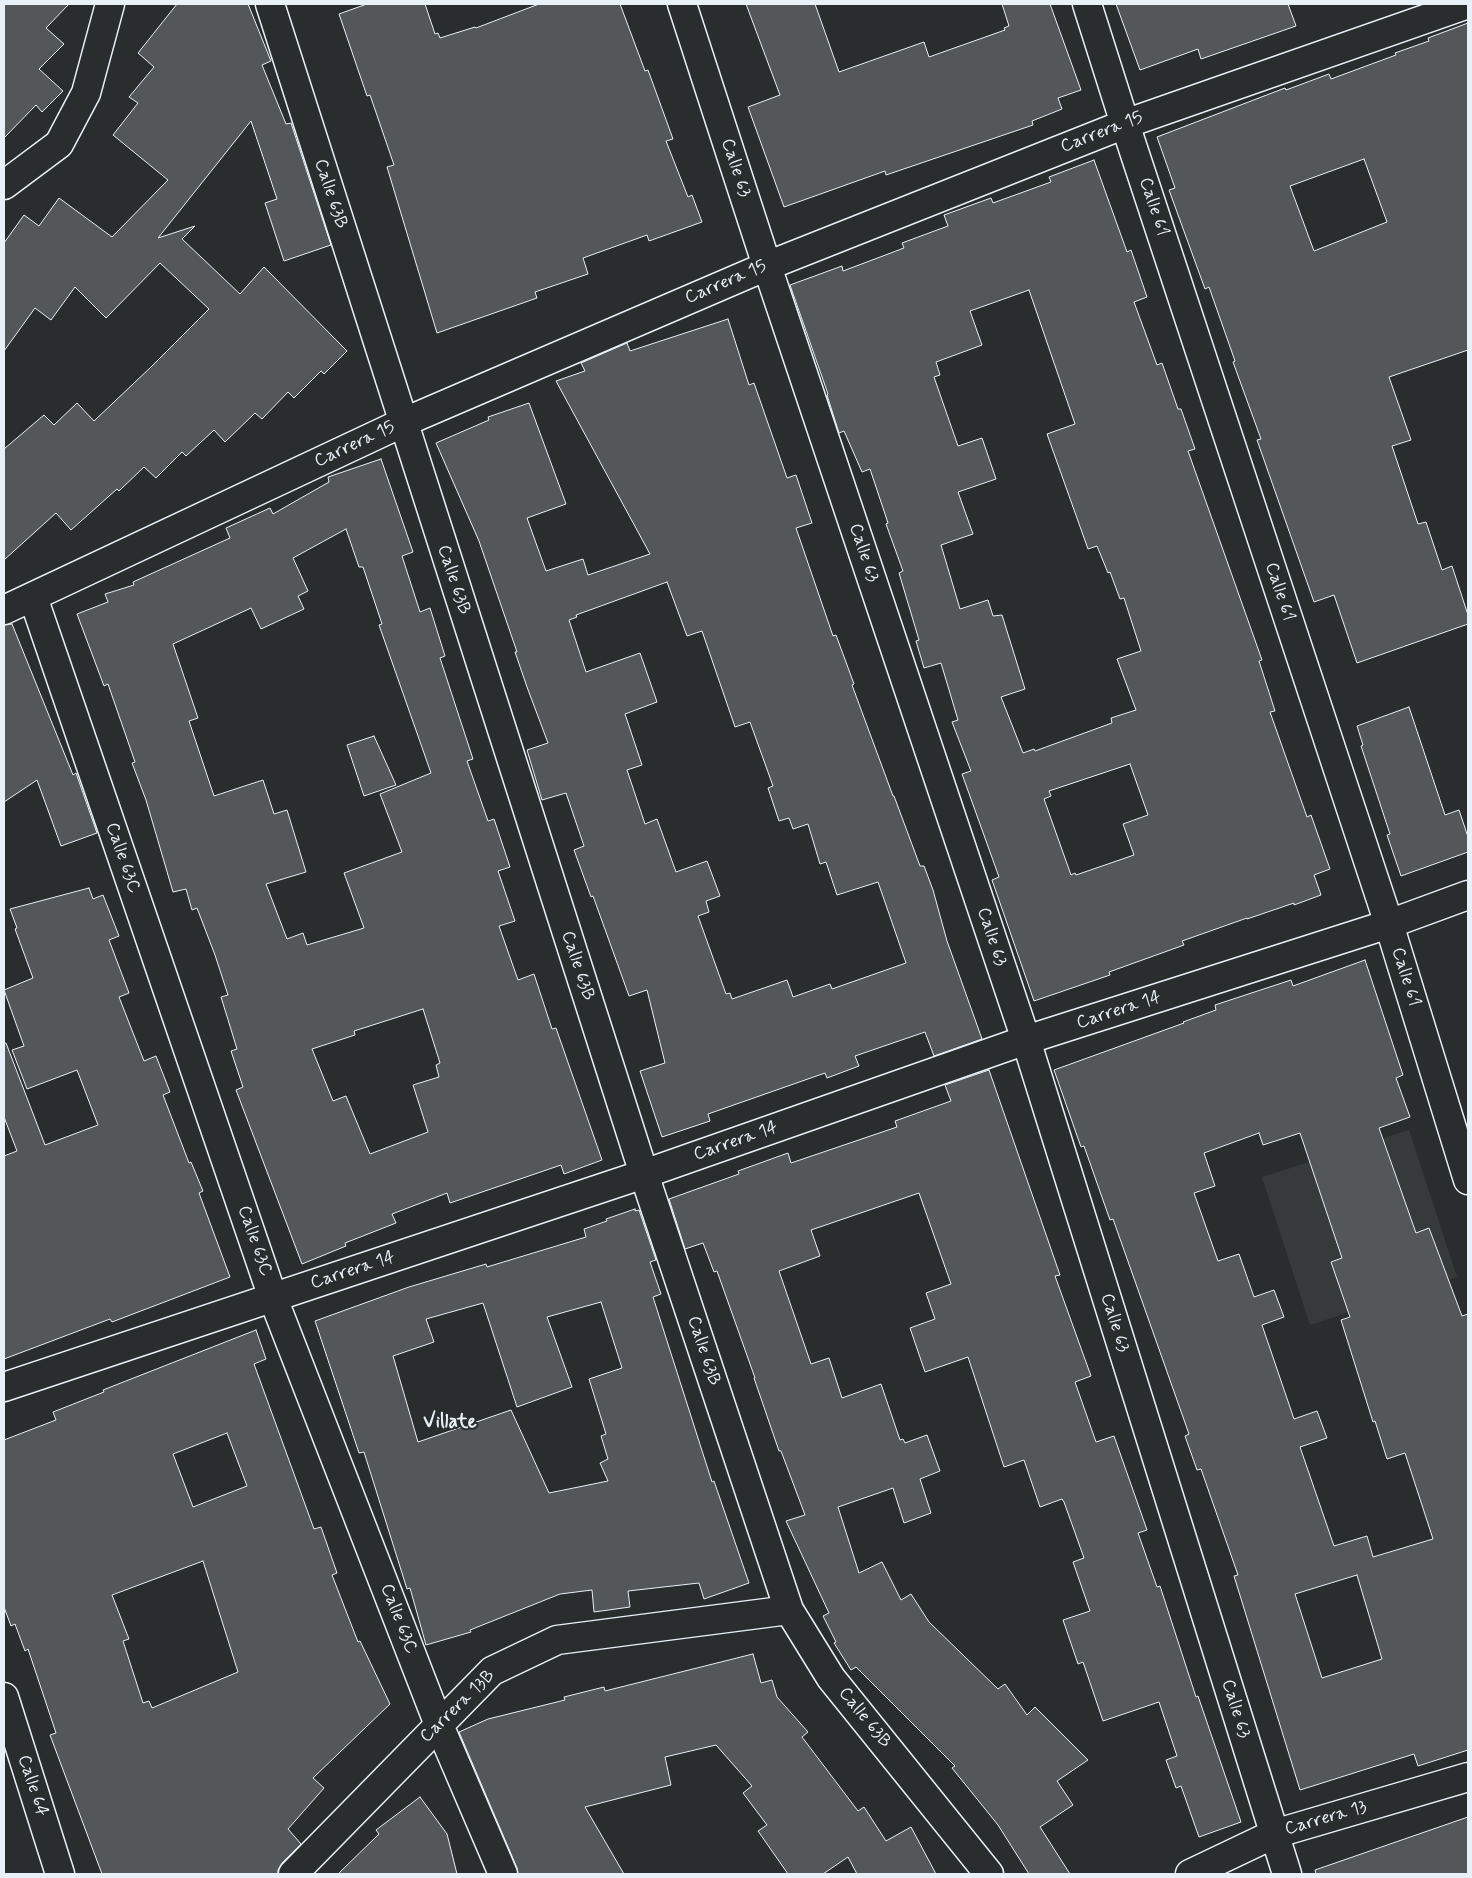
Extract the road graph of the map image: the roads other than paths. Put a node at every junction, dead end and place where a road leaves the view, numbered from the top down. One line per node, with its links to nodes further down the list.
1 (110, 4): 7 (street)
2 (270, 4): 9 (street, Calle 63B)
3 (682, 4): 8 (street, Calle 63)
4 (1087, 4): 6 (street, Calle 61)
5 (1468, 4): 6 (street, Carrera 15)
6 (1125, 124): 8 (street, Carrera 15); 13 (street, Calle 61)
7 (4, 185)
8 (767, 266): 9 (street, Carrera 15); 14 (street, Calle 63)
9 (402, 423): 10 (street, Carrera 15); 15 (street, Calle 63B)
10 (33, 597): 11 (street, Carrera 15); 17 (street, Calle 63C)
11 (4, 610)
12 (1468, 895): 13 (street, Carrera 14)
13 (1389, 924): 14 (street, Carrera 14); 16 (street, Calle 61)
14 (1026, 1040): 15 (street, Carrera 14); 23 (street, Calle 63)
15 (644, 1174): 17 (street, Carrera 14); 19 (street, Calle 63B)
16 (1468, 1180)
17 (273, 1298): 18 (street, Carrera 14); 21 (street, Calle 63C)
18 (4, 1387)
19 (788, 1610): 21 (street, Carrera 13B); 27 (street, Calle 63B)
20 (4, 1697): 24 (street, Calle 64)
21 (439, 1725): 25 (street, Carrera 13B); 26 (street, Calle 63C)
22 (1468, 1777): 23 (street, Carrera 13)
23 (1274, 1834): 28 (street, Carrera 13); 29 (street, Calle 63)
24 (60, 1874)
25 (293, 1874)
26 (503, 1874)
27 (989, 1874)
28 (1190, 1874)
29 (1287, 1874)

